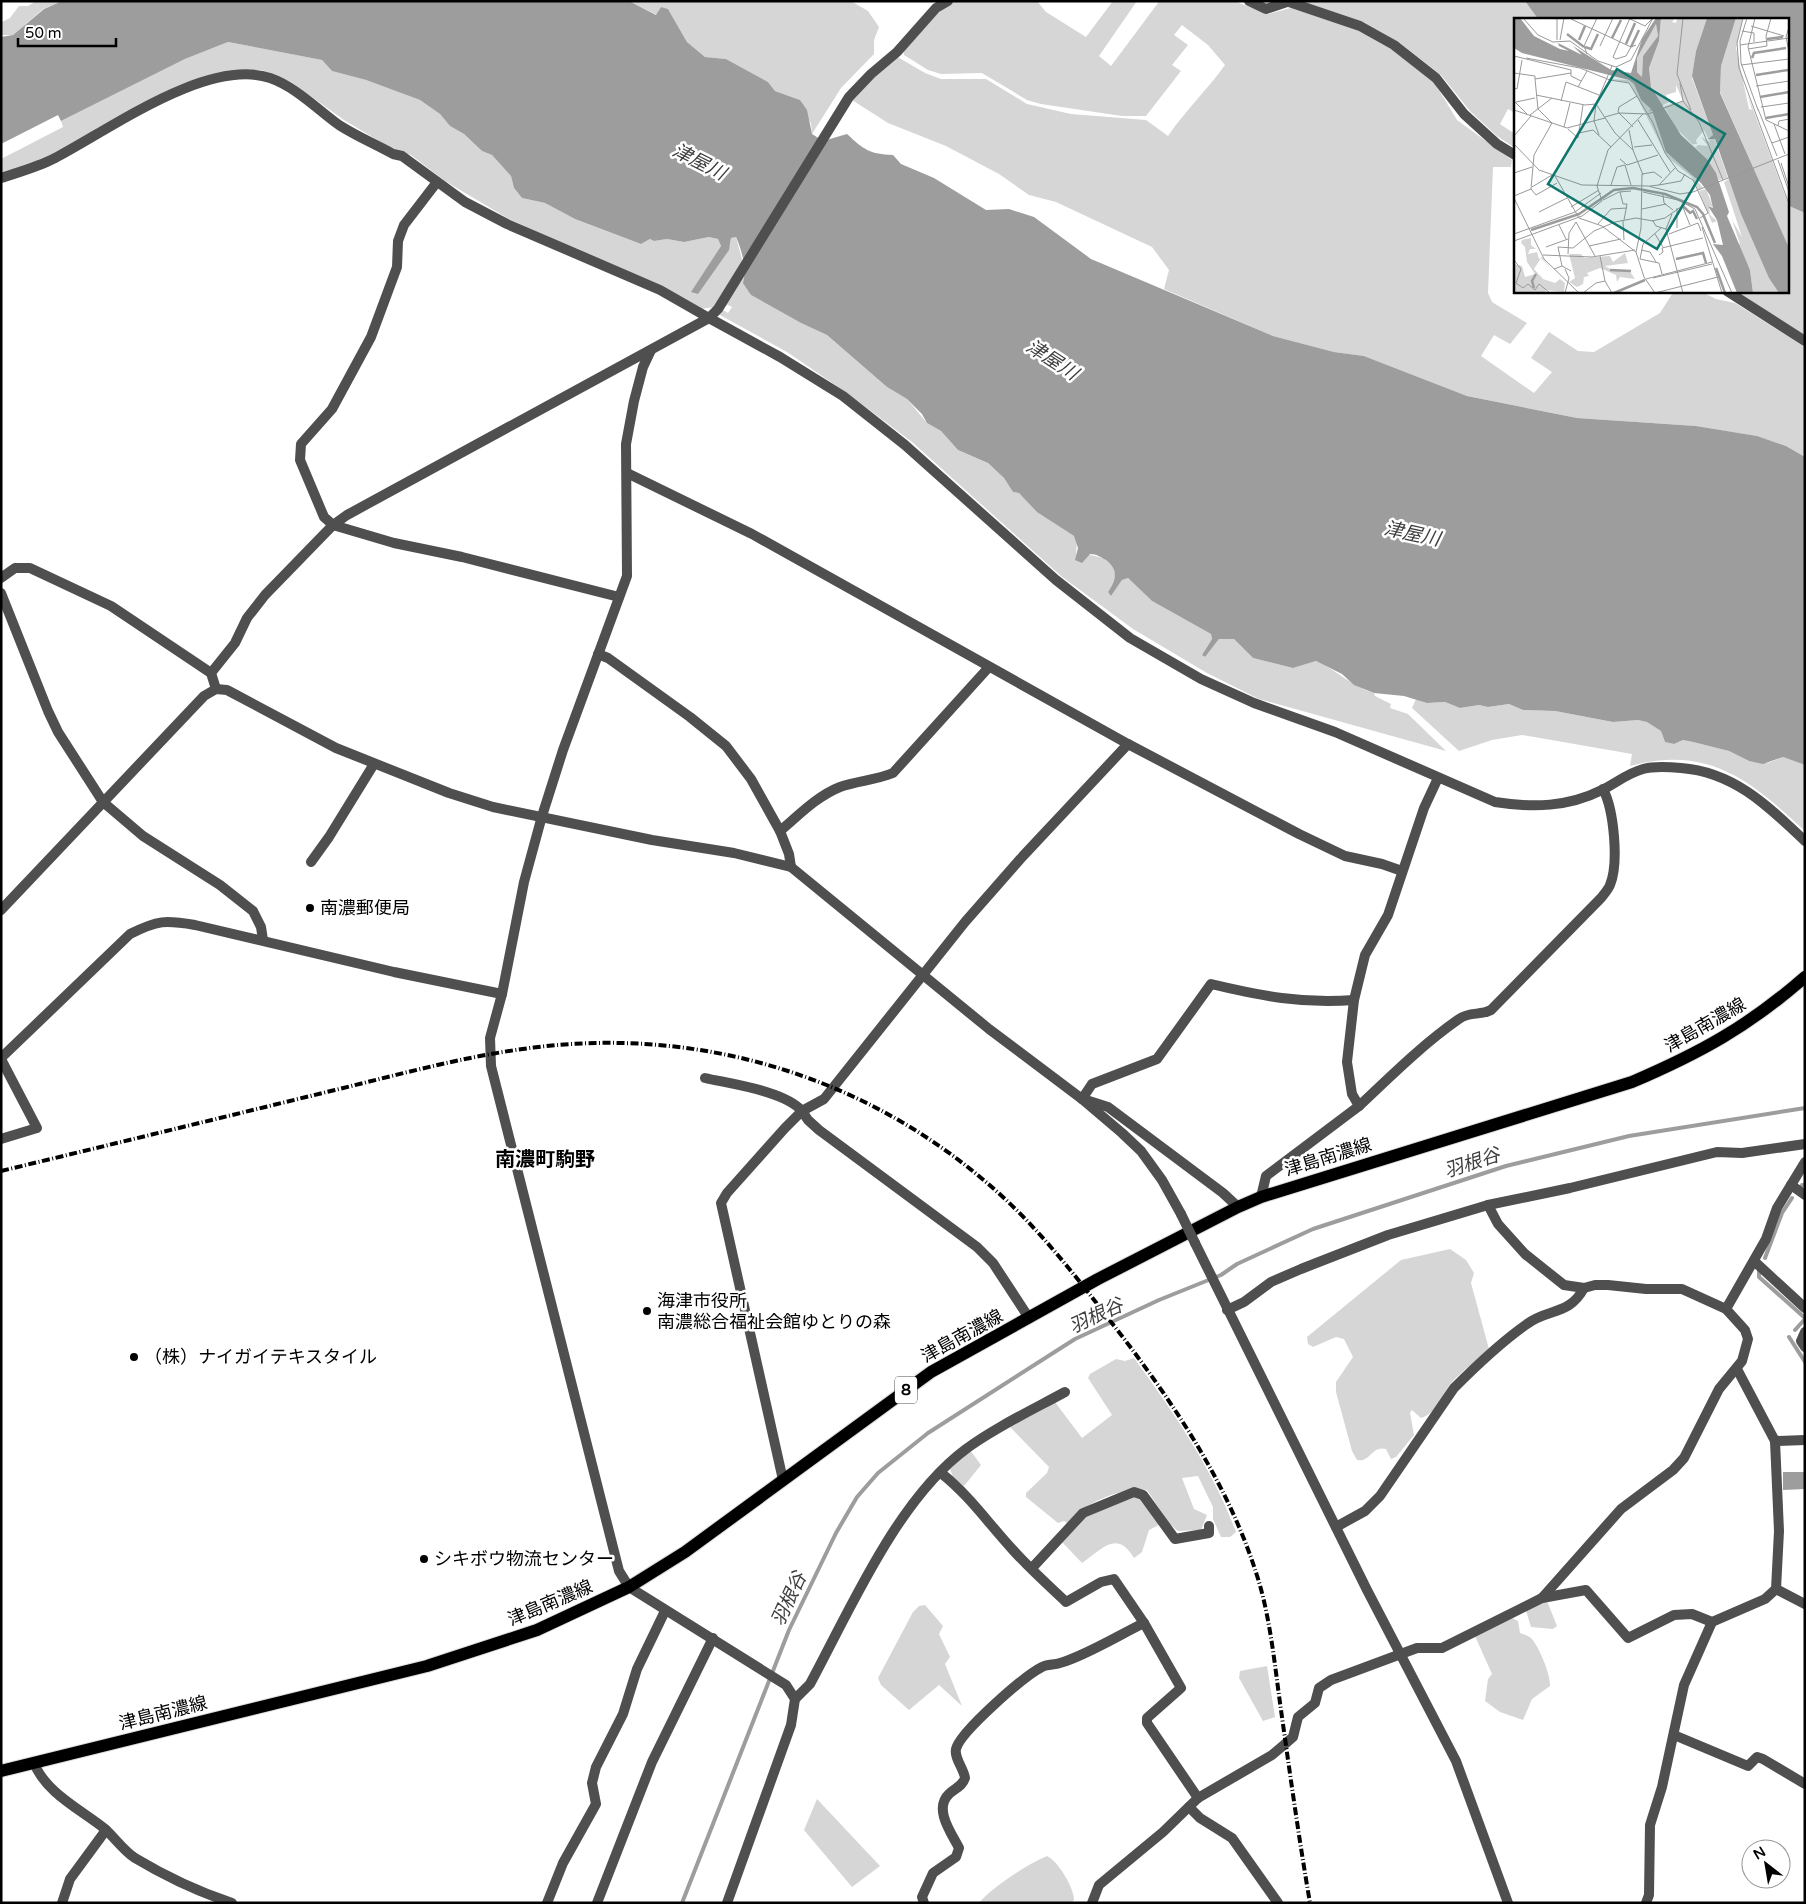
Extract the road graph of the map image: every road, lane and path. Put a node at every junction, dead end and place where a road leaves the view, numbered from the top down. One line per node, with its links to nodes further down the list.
1 (948, 1): 8 (street)
2 (1249, 1): 3 (street)
3 (1286, 2): 4 (street)
4 (1514, 154)
5 (1, 178): 6 (street)
6 (437, 182): 8 (street); 12 (street)
7 (1729, 292): 9 (street)
8 (708, 318): 10 (street); 22 (street)
9 (1805, 341)
10 (651, 350): 11 (street); 12 (street)
11 (627, 473): 15 (street); 17 (street)
12 (333, 526): 15 (street); 18 (street)
13 (1, 578): 18 (street)
14 (1, 593): 24 (street)
15 (619, 597): 16 (street)
16 (598, 654): 25 (street); 26 (street)
17 (989, 667): 20 (street); 26 (street)
18 (211, 674): 19 (street)
19 (216, 688): 21 (street); 24 (street)
20 (1128, 744): 30 (street); 33 (street)
21 (374, 764): 25 (street); 28 (street)
22 (1438, 778): 23 (street); 30 (street)
23 (1603, 789): 27 (street); 40 (street)
24 (103, 802): 31 (street); 32 (street)
25 (542, 816): 29 (street); 35 (street)
26 (780, 831): 29 (street)
27 (1805, 841)
28 (311, 862)
29 (791, 867): 33 (street)
30 (1402, 872): 36 (street)
31 (1, 910)
32 (263, 940): 35 (street); 37 (street)
33 (922, 974): 39 (street); 41 (street)
34 (1805, 977): 47 (main road, 津島南濃線 / 8)
35 (502, 994): 67 (street)
36 (1354, 1000): 39 (street); 40 (street)
37 (1, 1058): 42 (street)
38 (705, 1078): 41 (street)
39 (1082, 1099): 49 (street); 54 (street, bridge)
40 (1359, 1106): 47 (street)
41 (802, 1111): 55 (street); 63 (street)
42 (1, 1138)
43 (1805, 1144): 48 (street)
44 (1805, 1162): 45 (street)
45 (1791, 1185): 46 (street); 50 (street)
46 (1805, 1195)
47 (1260, 1197): 49 (main road, 津島南濃線 / 8)
48 (1488, 1205): 51 (street); 54 (street)
49 (1238, 1207): 55 (main road, 津島南濃線 / 8)
50 (1754, 1261): 52 (street); 53 (street)
51 (1584, 1288): 53 (street); 65 (street)
52 (1805, 1308)
53 (1726, 1309): 58 (street)
54 (1227, 1310): 65 (street)
55 (1029, 1318): 63 (main road, 津島南濃線 / 8)
56 (1805, 1332): 57 (street)
57 (1805, 1347)
58 (1737, 1369): 61 (street); 69 (street)
59 (1065, 1392): 62 (street)
60 (1805, 1440): 61 (street)
61 (1775, 1441): 68 (street)
62 (941, 1473): 66 (street); 76 (street)
63 (783, 1480): 67 (main road, 津島南濃線 / 8)
64 (1208, 1526): 66 (street)
65 (1336, 1527): 75 (street)
66 (1032, 1568): 73 (street)
67 (629, 1588): 71 (street); 78 (main road, 津島南濃線 / 8)
68 (1776, 1589): 70 (street); 72 (street)
69 (1542, 1598): 72 (street); 75 (street)
70 (1805, 1604)
71 (665, 1611): 74 (street); 86 (street)
72 (1712, 1622): 77 (street)
73 (1144, 1623): 81 (street); 89 (street)
74 (713, 1638): 76 (street); 87 (street)
75 (1400, 1654): 81 (street); 92 (street)
76 (795, 1699): 88 (street)
77 (1674, 1735): 80 (street); 93 (street)
78 (34, 1763): 79 (main road, 津島南濃線 / 8); 83 (street)
79 (1, 1771)
80 (1805, 1784)
81 (1198, 1798): 82 (street)
82 (1189, 1808): 90 (street); 91 (street)
83 (106, 1830): 84 (street); 85 (street)
84 (62, 1903)
85 (232, 1903)
86 (547, 1903)
87 (597, 1903)
88 (727, 1903)
89 (924, 1903)
90 (1092, 1903)
91 (1278, 1903)
92 (1508, 1903)
93 (1646, 1903)

